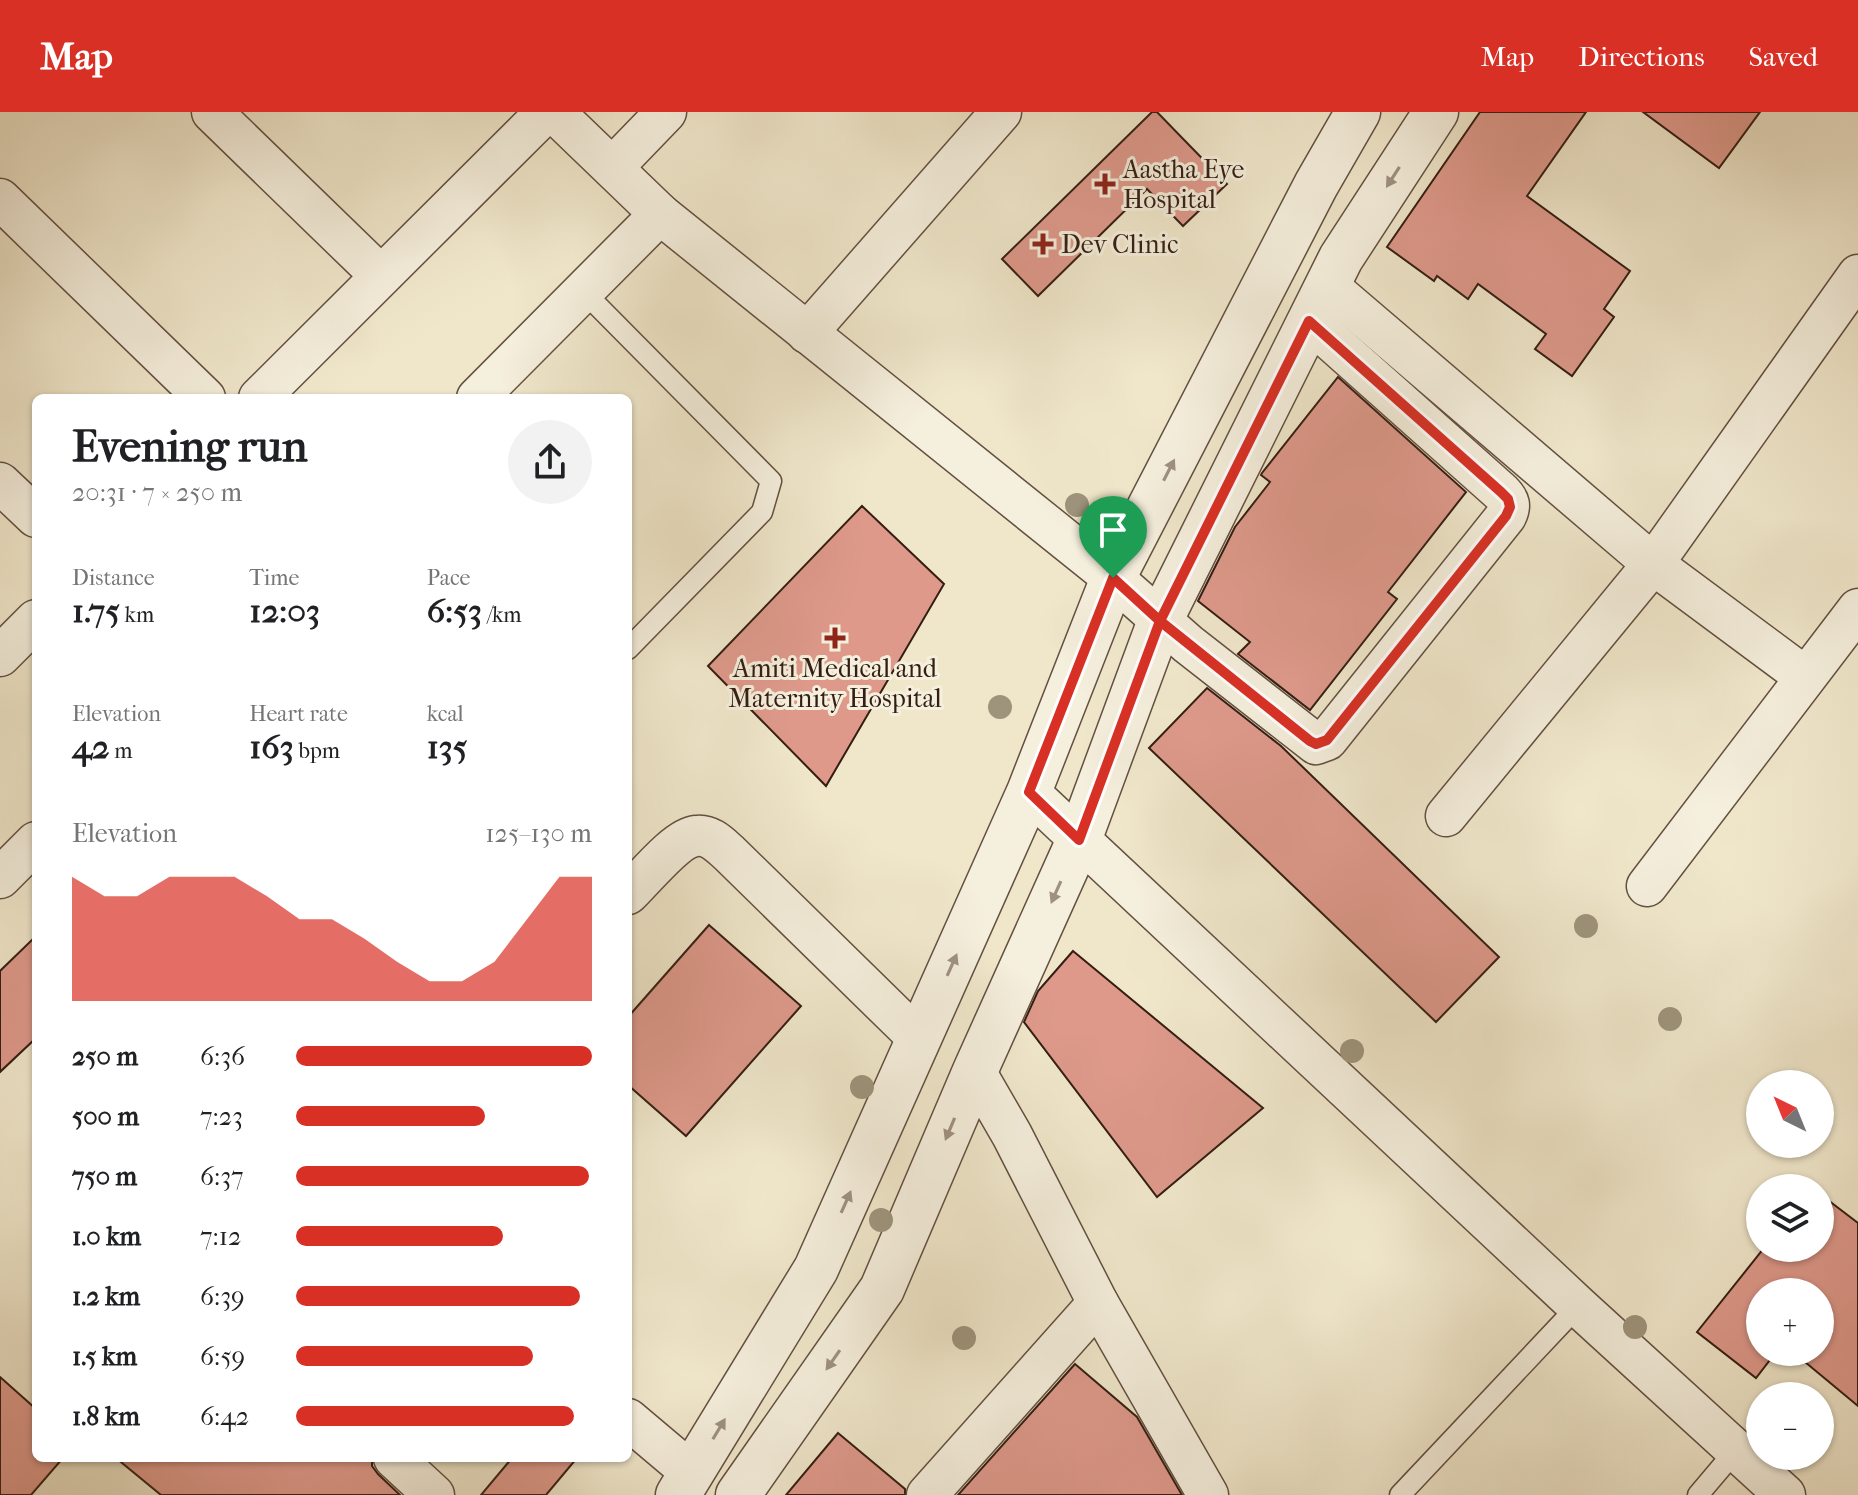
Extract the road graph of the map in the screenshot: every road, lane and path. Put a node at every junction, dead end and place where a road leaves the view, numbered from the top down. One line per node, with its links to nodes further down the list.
1 (212, 112): 12 (street)
2 (546, 112): 12 (street)
3 (554, 112): 8 (street)
4 (666, 112): 8 (street)
5 (1001, 112): 15 (street)
6 (1358, 112): 22 (street, one-way to 6)
7 (1436, 112): 14 (street, one-way to 14)
8 (613, 167): 10 (street)
9 (0, 199): 16 (street)
10 (660, 214): 13 (street); 15 (street)
11 (1858, 275): 21 (street)
12 (381, 276): 17 (street)
13 (583, 291): 18 (street); 26 (lane)
14 (1318, 304): 21 (street); 24 (street); 24 (street)
15 (807, 333): 22 (street)
16 (201, 394)
17 (263, 394)
18 (481, 394)
19 (0, 483): 20 (street)
20 (32, 513)
21 (1653, 564): 28 (street); 30 (street)
22 (1113, 578): 24 (street); 29 (street)
23 (1858, 609): 28 (street)
24 (1160, 621): 31 (street)
25 (32, 624): 27 (street)
26 (632, 645)
27 (0, 656)
28 (1804, 676): 34 (street)
29 (1029, 792): 31 (street); 36 (street, one-way to 29)
30 (1446, 816)
31 (1079, 840): 37 (street, one-way to 37); 39 (street)
32 (32, 850): 33 (street)
33 (0, 878)
34 (1647, 886)
35 (632, 890): 36 (street)
36 (919, 1039): 43 (street, one-way to 36)
37 (975, 1071): 38 (street); 45 (street, one-way to 45)
38 (1098, 1303): 46 (street); 47 (street)
39 (1578, 1306): 41 (street); 48 (lane)
40 (632, 1424): 43 (street)
41 (1736, 1450): 49 (lane); 50 (street)
42 (398, 1462): 44 (street)
43 (685, 1484)
44 (434, 1495)
45 (738, 1495)
46 (927, 1495)
47 (1208, 1495)
48 (1400, 1495)
49 (1698, 1495)
50 (1785, 1495)

